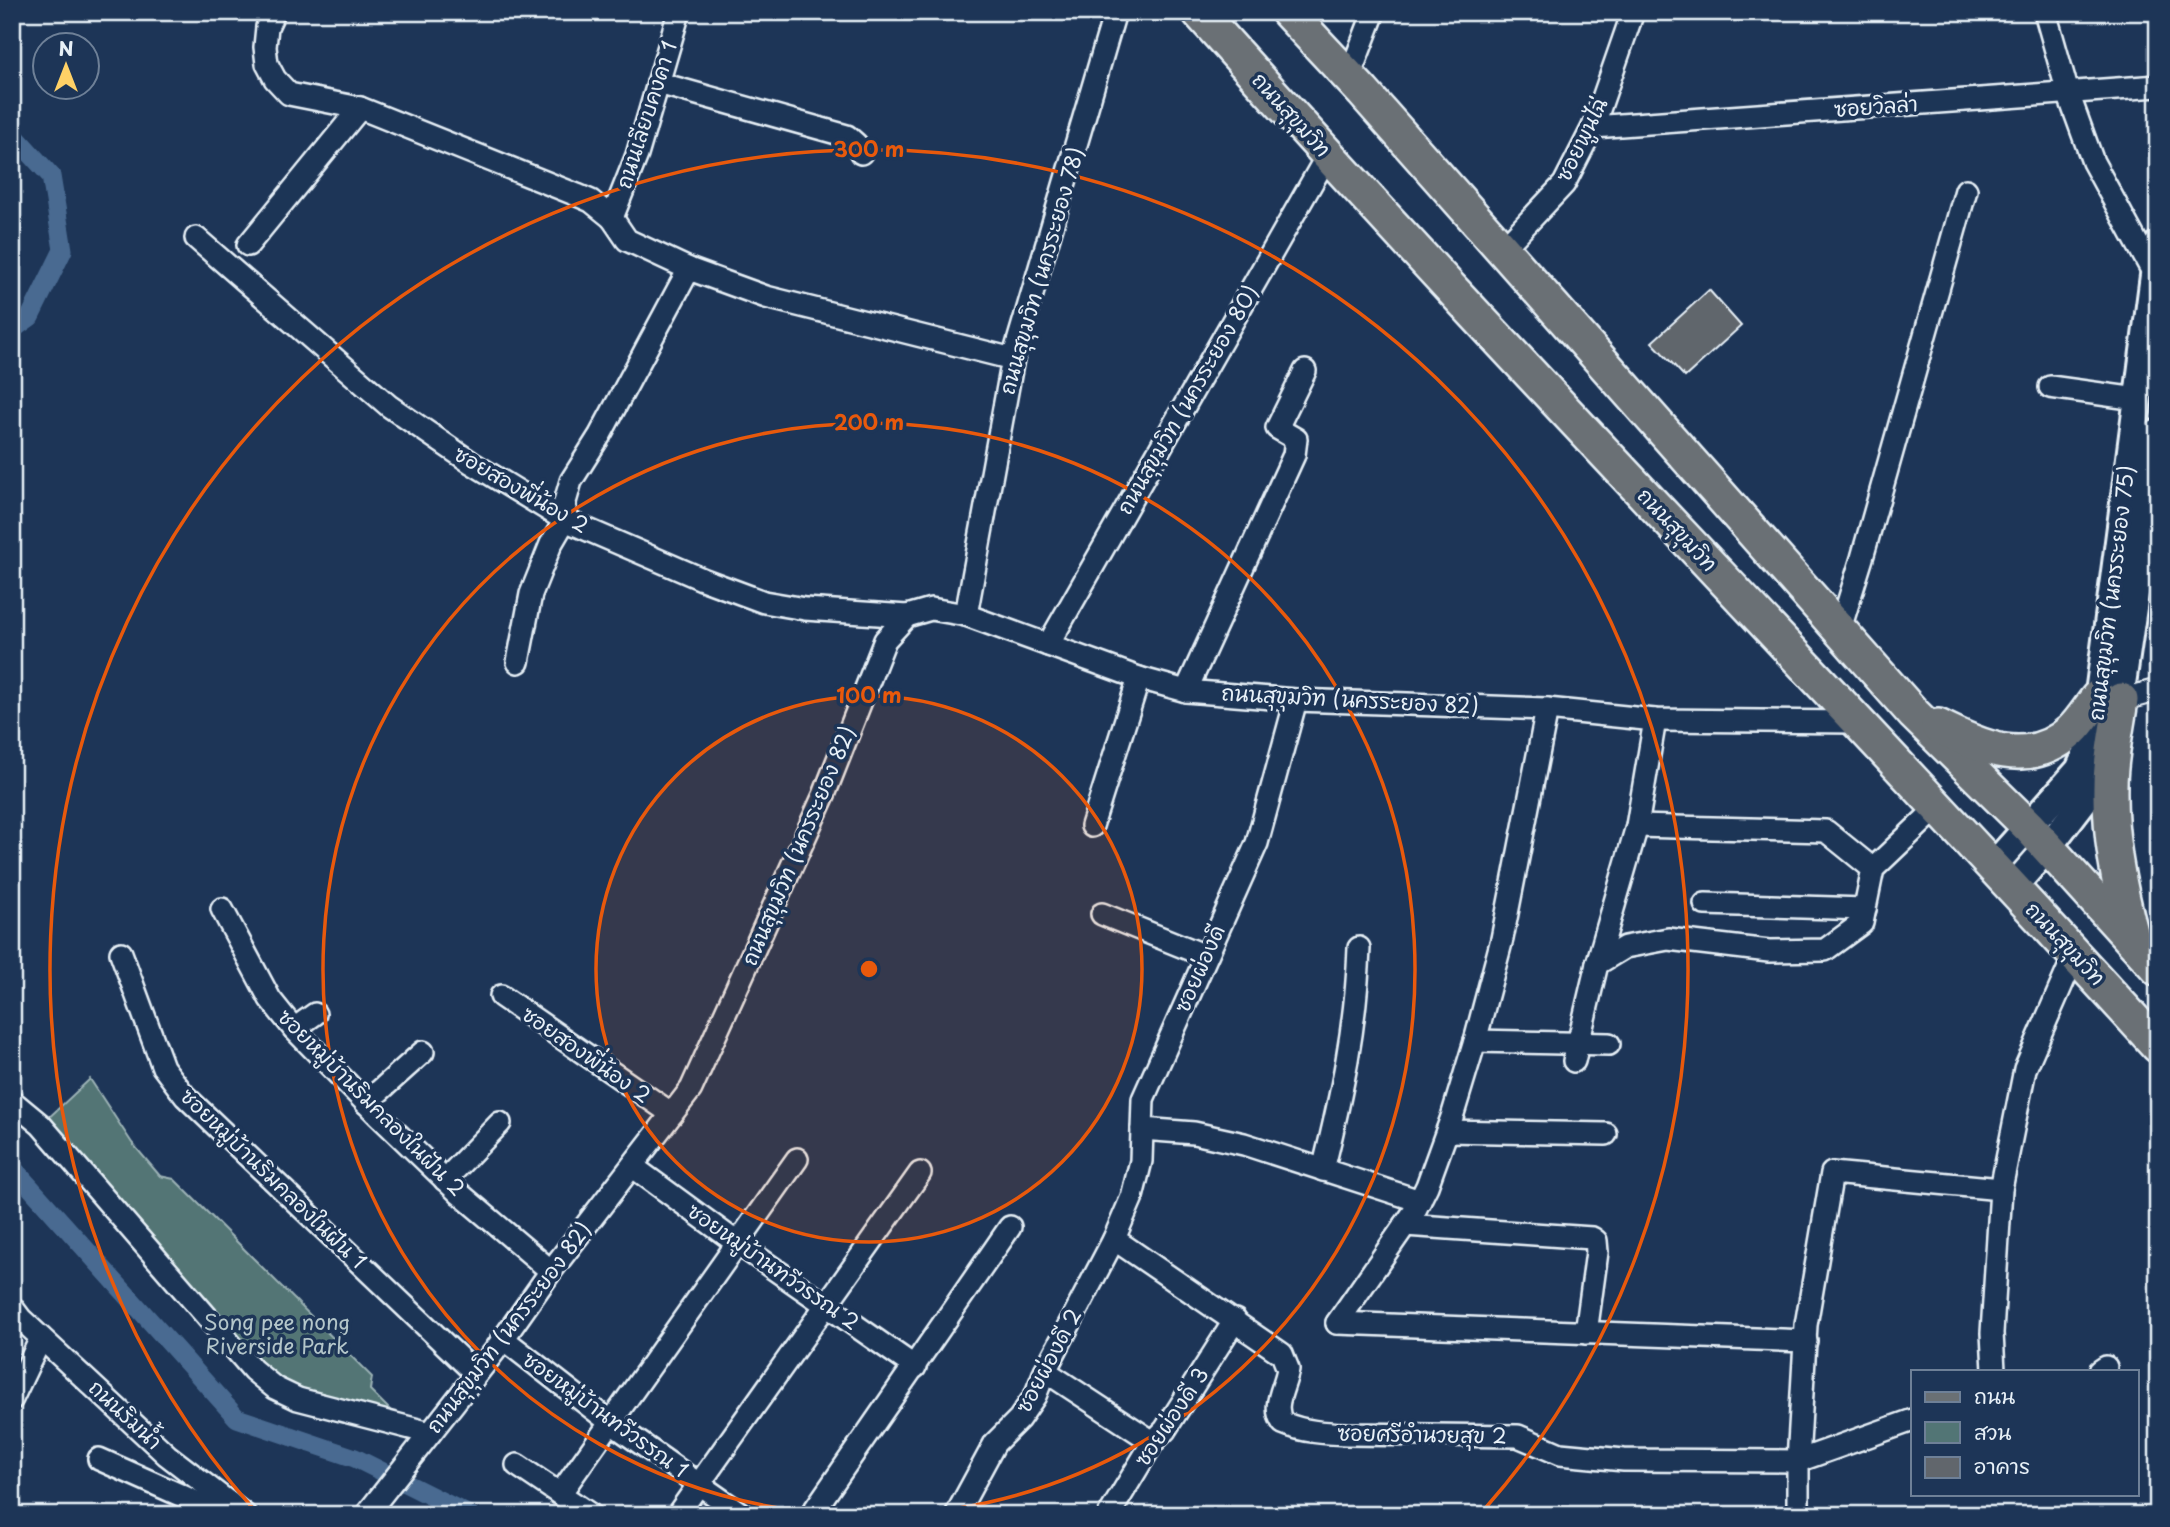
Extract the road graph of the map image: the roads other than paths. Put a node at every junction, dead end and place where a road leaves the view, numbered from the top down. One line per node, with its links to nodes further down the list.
1 (274, 12): 13 (street)
2 (679, 12): 10 (street, ถนนเลียบคงคา 1)
3 (1115, 12): 25 (street, ถนนสุขุมวิท (นครระยอง 78))
4 (1199, 12): 16 (main road, ถนนสุขุมวิท)
5 (1288, 12): 9 (main road)
6 (1374, 12): 9 (street)
7 (1633, 12): 14 (street, ซอยพูนไฉ่)
8 (2045, 12): 12 (street)
9 (1349, 78): 22 (main road)
10 (658, 83): 15 (street); 18 (street, ถนนเลียบคงคา 1)
11 (2158, 86): 12 (street, ซอยวิลล่า)
12 (2068, 93): 14 (street, ซอยวิลล่า); 24 (street)
13 (360, 108): 18 (street); 20 (street)
14 (1593, 127): 22 (street, ซอยพูนไฉ่)
15 (861, 153)
16 (1327, 156): 34 (street, ถนนสุขุมวิท (นครระยอง 80)); 44 (main road, ถนนสุขุมวิท)
17 (1966, 190): 33 (street)
18 (612, 218): 23 (street)
19 (196, 238): 30 (street, ซอยสองพี่น้อง 2)
20 (248, 245)
21 (2158, 245): 24 (street, ถนนสุขุมวิท (นครระยอง 75))
22 (1502, 250): 33 (main road)
23 (689, 269): 25 (street); 30 (street)
24 (2154, 274): 28 (street, ถนนสุขุมวิท (นครระยอง 75))
25 (1013, 359): 31 (street, ถนนสุขุมวิท (นครระยอง 78))
26 (1305, 372): 38 (street)
27 (2050, 387): 28 (street)
28 (2137, 399): 39 (street, ถนนสุขุมวิท (นครระยอง 75))
29 (2158, 433): 39 (street, ถนนสุขุมวิท (นครระยอง 75))
30 (565, 520): 32 (street, ซอยสองพี่น้อง 2); 35 (street)
31 (967, 615): 32 (street, ถนนสุขุมวิท (นครระยอง 82)); 34 (street, ถนนสุขุมวิท (นครระยอง 82))
32 (907, 616): 72 (street, ถนนสุขุมวิท (นครระยอง 82))
33 (1840, 629): 42 (main road)
34 (1048, 645): 36 (street, ถนนสุขุมวิท (นครระยอง 82))
35 (518, 663)
36 (1139, 678): 38 (street, ถนนสุขุมวิท (นครระยอง 82)); 46 (street)
37 (2158, 690): 39 (street)
38 (1186, 691): 40 (street, ถนนสุขุมวิท (นครระยอง 82))
39 (2110, 699): 42 (main road); 48 (street, ถนนสุขุมวิท (นครระยอง 75)); 55 (main road)
40 (1296, 700): 41 (street, ถนนสุขุมวิท (นครระยอง 82)); 59 (street, ซอยผ่องดี)
41 (1547, 709): 43 (street, ถนนสุขุมวิท (นครระยอง 82)); 65 (street)
42 (1914, 715): 48 (main road)
43 (1655, 720): 44 (street, ถนนสุขุมวิท (นครระยอง 82)); 47 (street)
44 (1857, 722): 45 (main road, ถนนสุขุมวิท)
45 (1938, 807): 49 (street); 50 (main road, ถนนสุขุมวิท)
46 (1092, 826)
47 (1637, 826): 49 (street); 60 (street)
48 (2038, 837): 50 (street, ถนนสุขุมวิท (นครระยอง 75)); 55 (main road)
49 (1873, 869): 53 (street)
50 (2003, 877): 58 (main road, ถนนสุขุมวิท)
51 (1705, 904): 53 (street)
52 (222, 909): 64 (street, ซอยหมู่บ้านริมคลองในฝัน 2)
53 (1865, 909): 60 (street)
54 (1102, 914): 59 (street)
55 (2135, 945): 61 (main road)
56 (1359, 948): 79 (street)
57 (121, 953): 99 (street, ซอยหมู่บ้านริมคลองในฝัน 1)
58 (2075, 954): 67 (main road, ถนนสุขุมวิท); 82 (street)
59 (1206, 956): 74 (street, ซอยผ่องดี)
60 (1597, 964): 69 (street)
61 (2158, 969)
62 (501, 996): 72 (street, ซอยสองพี่น้อง 2)
63 (315, 1014): 64 (street)
64 (294, 1029): 71 (street, ซอยหมู่บ้านริมคลองในฝัน 2)
65 (1475, 1041): 69 (street); 75 (street)
66 (1609, 1044): 69 (street)
67 (2158, 1046)
68 (423, 1052): 71 (street)
69 (1576, 1052)
70 (12, 1101): 103 (street)
71 (366, 1103): 81 (street, ซอยหมู่บ้านริมคลองในฝัน 2)
72 (672, 1114): 78 (street, ถนนสุขุมวิท (นครระยอง 82))
73 (500, 1123): 81 (street)
74 (1142, 1129): 79 (street); 86 (street, ซอยผ่องดี)
75 (1447, 1131): 76 (street); 83 (street)
76 (1606, 1135)
77 (797, 1159): 87 (street)
78 (632, 1166): 87 (street, ซอยหมู่บ้านทวีวรรณ 2); 88 (street, ถนนสุขุมวิท (นครระยอง 82))
79 (1323, 1170): 83 (street)
80 (920, 1172): 89 (street)
81 (445, 1180): 88 (street, ซอยหมู่บ้านริมคลองในฝัน 2)
82 (2001, 1189): 95 (street); 97 (street)
83 (1420, 1201): 84 (street)
84 (1405, 1224): 92 (street); 92 (street)
85 (1010, 1227): 96 (street)
86 (1114, 1239): 91 (street, ซอยศรีอำนวยสุข 2); 98 (street, ซอยผ่องดี 2)
87 (737, 1243): 89 (street, ซอยหมู่บ้านทวีวรรณ 2); 102 (street)
88 (551, 1271): 94 (street, ถนนสุขุมวิท (นครระยอง 82))
89 (825, 1306): 96 (street, ซอยหมู่บ้านทวีวรรณ 2); 108 (street)
90 (12, 1307): 93 (street, ถนนริมน้ำ)
91 (1235, 1320): 104 (street, ซอยผ่องดี 3); 106 (street, ซอยศรีอำนวยสุข 2)
92 (1586, 1333): 95 (street)
93 (41, 1338): 100 (street); 110 (street, ถนนริมน้ำ)
94 (502, 1338): 99 (street, ถนนสุขุมวิท (นครระยอง 82)); 102 (street, ซอยหมู่บ้านทวีวรรณ 1)
95 (1806, 1340): 106 (street)
96 (915, 1367): 115 (street)
97 (1994, 1370)
98 (1045, 1371): 104 (street); 116 (street, ซอยผ่องดี 2)
99 (475, 1373): 103 (street, ถนนสุขุมวิท (นครระยอง 82))
100 (13, 1395)
101 (1911, 1421): 106 (street, ซอยศรีอำนวยสุข 2)
102 (610, 1422): 108 (street, ซอยหมู่บ้านทวีวรรณ 1); 109 (street)
103 (425, 1440): 111 (street, ถนนสุขุมวิท (นครระยอง 82))
104 (1153, 1442): 117 (street, ซอยผ่องดี 3)
105 (99, 1459): 110 (street)
106 (1798, 1461): 118 (street)
107 (517, 1465): 109 (street)
108 (699, 1483): 113 (street); 114 (street, ซอยหมู่บ้านทวีวรรณ 1)
109 (560, 1494): 112 (street)
110 (237, 1508)
111 (368, 1512)
112 (591, 1515)
113 (677, 1515)
114 (743, 1515)
115 (811, 1515)
116 (956, 1515)
117 (1109, 1515)
118 (1798, 1515)

